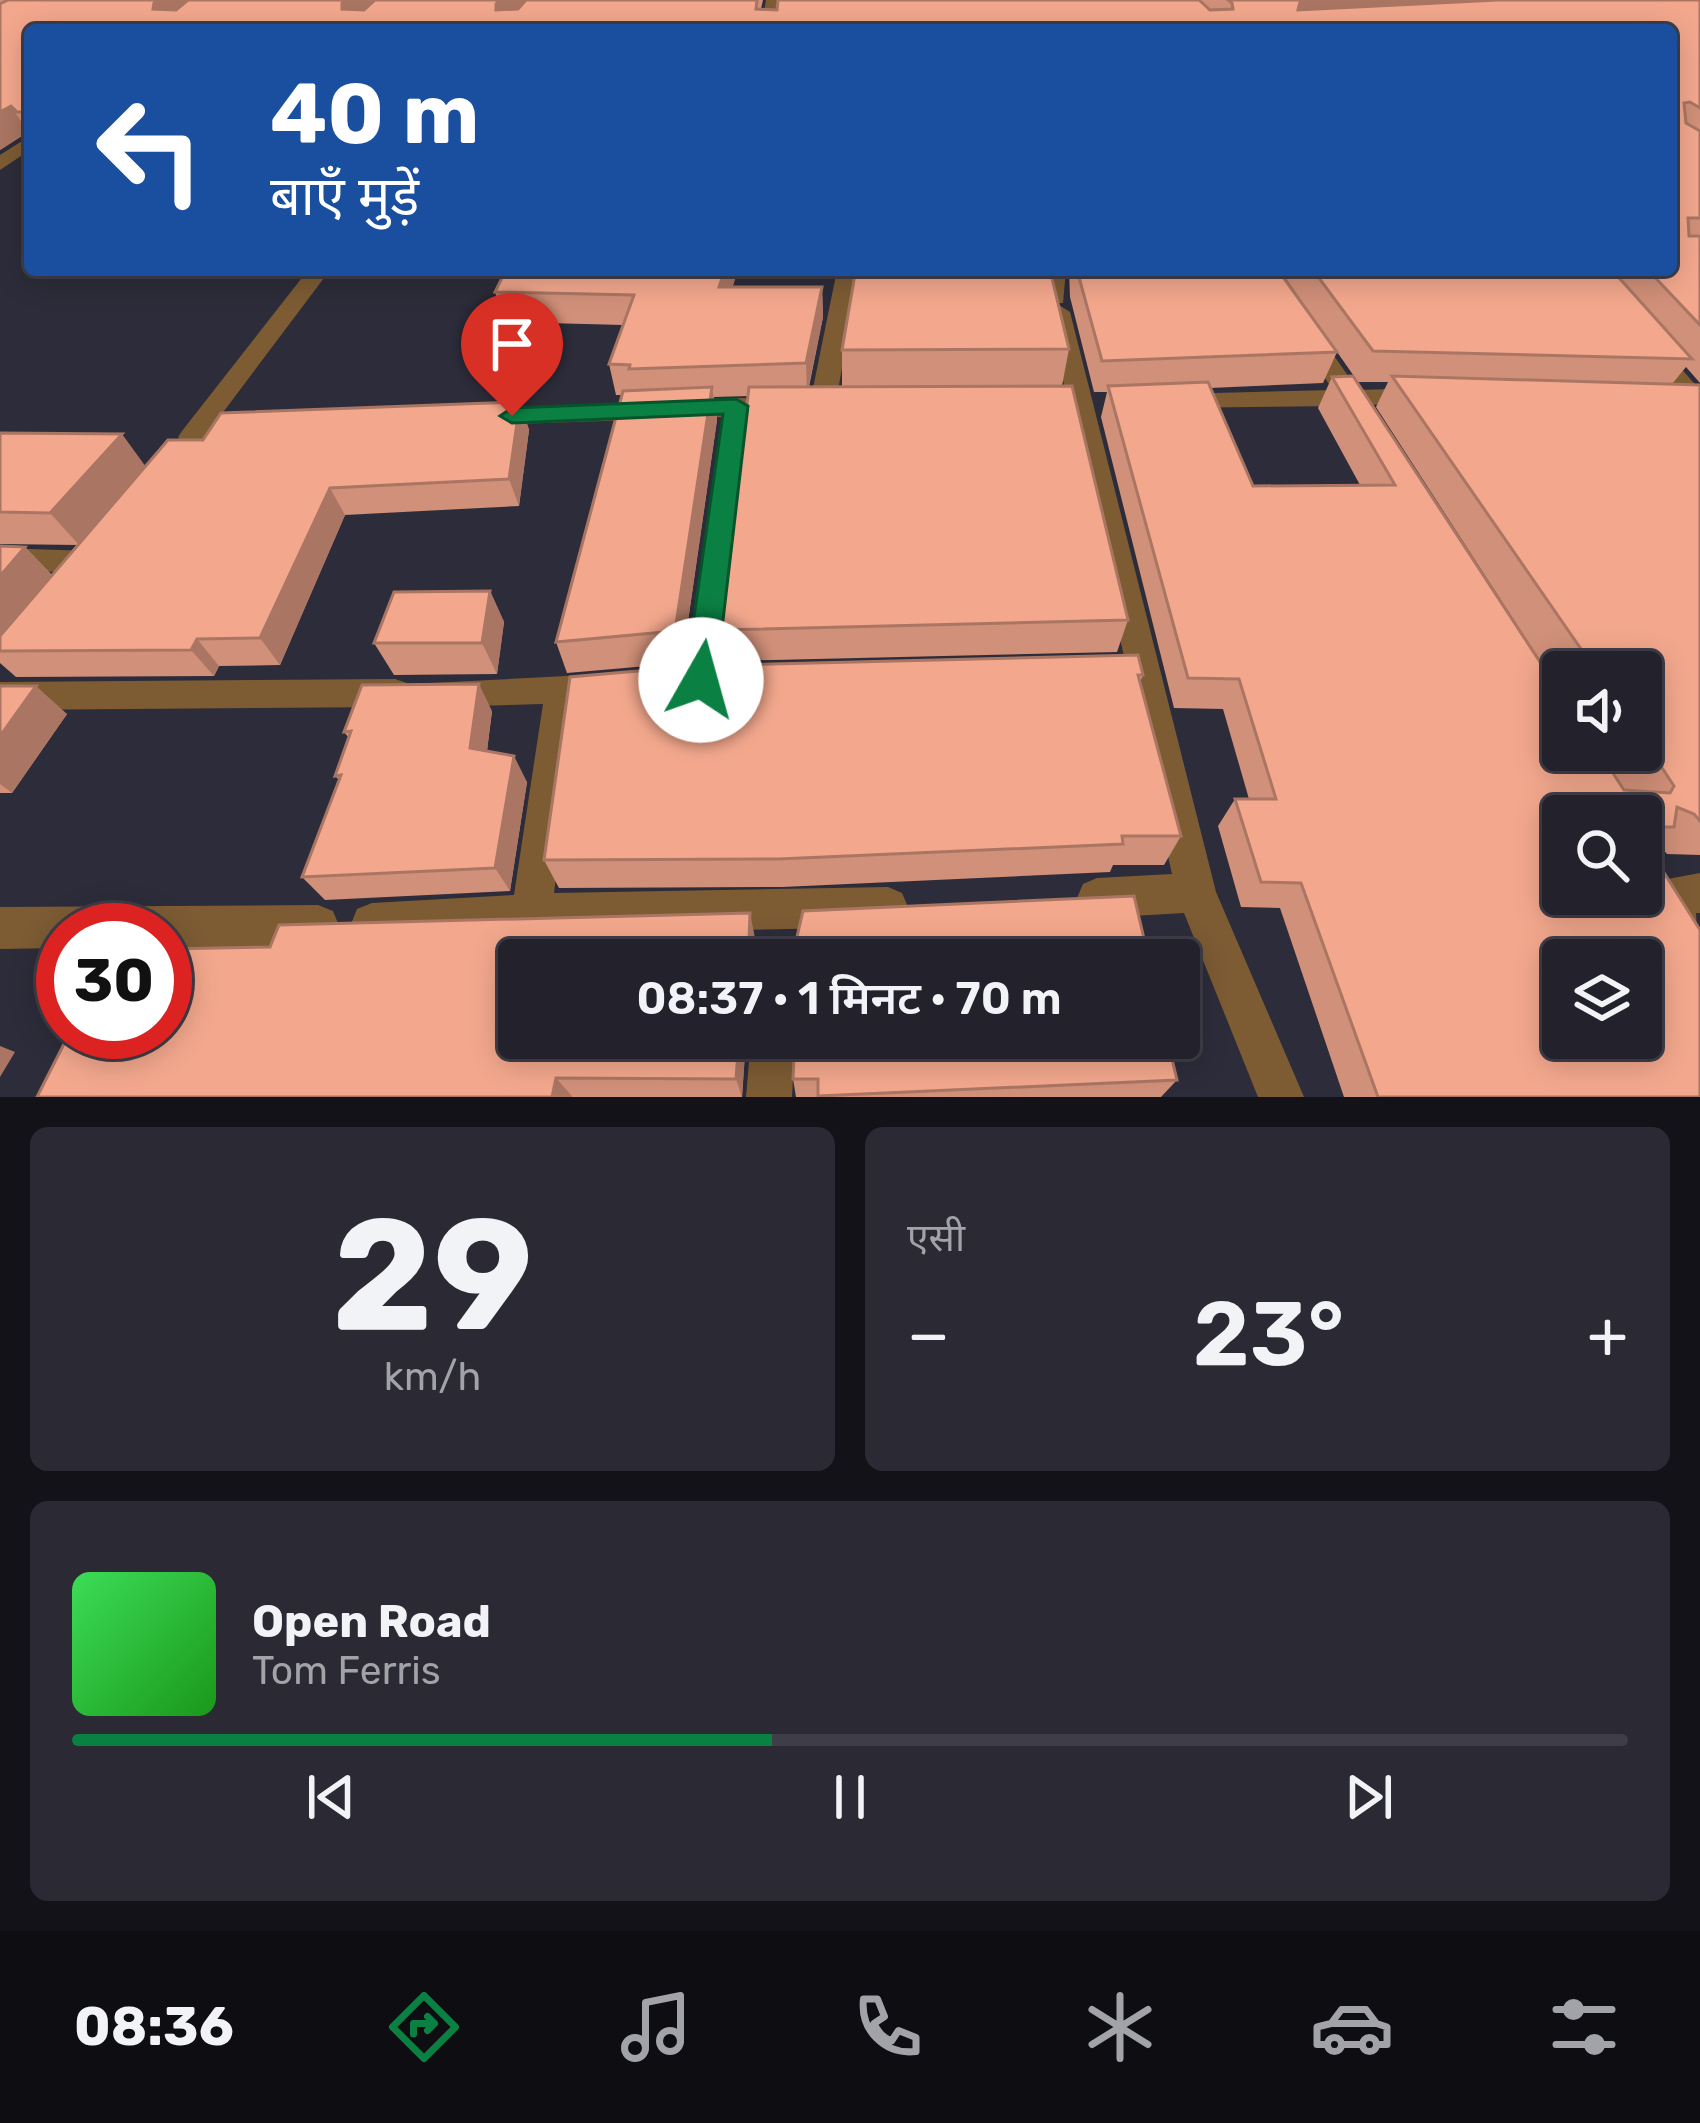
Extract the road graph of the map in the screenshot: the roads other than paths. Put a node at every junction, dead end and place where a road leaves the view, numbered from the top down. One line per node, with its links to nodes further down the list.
1 (24, 146): 2 (street)
2 (0, 164)
3 (314, 276): 18 (street)
4 (849, 276): 15 (street)
5 (1055, 276): 7 (street)
6 (1267, 276): 10 (street)
7 (1055, 298): 8 (street); 23 (street)
8 (1008, 300)
9 (1626, 320): 14 (street)
10 (1349, 394): 11 (street); 12 (street); 19 (street)
11 (1442, 397)
12 (1150, 403)
13 (1652, 403): 14 (street)
14 (1699, 405)
15 (736, 406): 16 (street); 25 (street)
16 (455, 418)
17 (268, 426): 18 (street)
18 (198, 429): 20 (street)
19 (1375, 434)
20 (171, 462)
21 (0, 559): 22 (street)
22 (60, 598)
23 (1145, 669): 24 (street); 29 (street)
24 (1098, 670)
25 (701, 680)
26 (632, 686): 27 (street)
27 (562, 692): 28 (street); 33 (street)
28 (0, 696)
29 (1196, 893): 31 (street); 38 (street)
30 (1682, 894): 35 (street)
31 (1058, 899)
32 (920, 906): 33 (street)
33 (531, 914): 34 (street)
34 (0, 928)
35 (1700, 963)
36 (772, 1059): 37 (street)
37 (769, 1097)
38 (1281, 1097)

